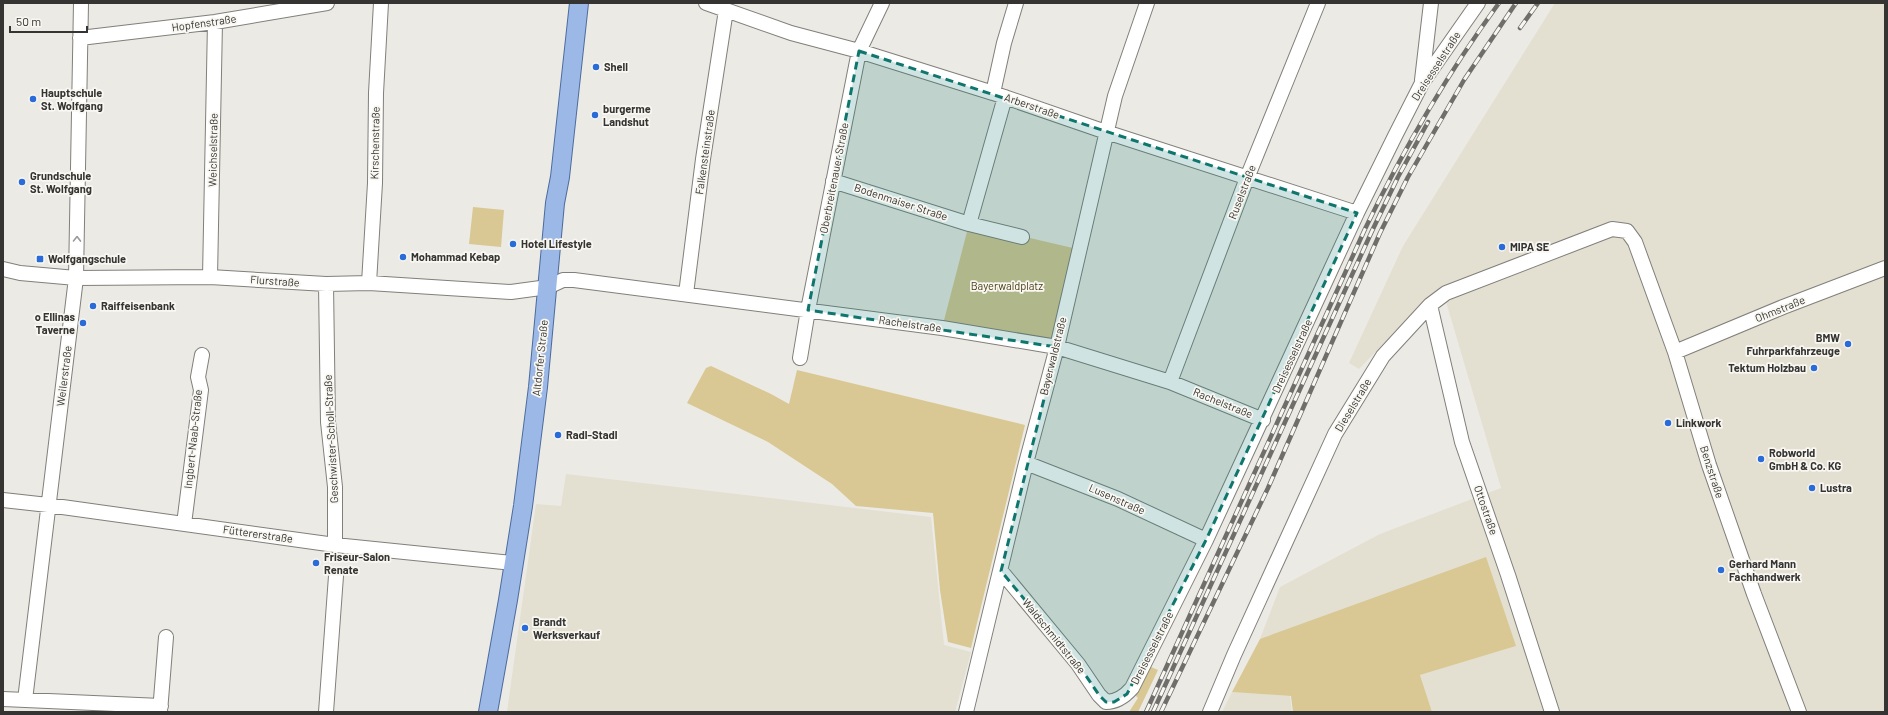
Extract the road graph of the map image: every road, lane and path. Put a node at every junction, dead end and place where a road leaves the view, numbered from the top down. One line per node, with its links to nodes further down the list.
1 (81, 3): 14 (street, Weilerstraße)
2 (327, 3): 13 (street, Hopfenstraße)
3 (381, 3): 29 (street, Kirschenstraße)
4 (579, 3): 31 (main road, Altdorfer Straße)
5 (707, 3): 12 (street, Arberstraße)
6 (882, 3): 15 (street, Oberbreitenauer Straße)
7 (1016, 3): 17 (street)
8 (1147, 3): 18 (street, Bayerwaldstraße)
9 (1318, 3): 19 (street, Ruselstraße)
10 (1431, 3): 16 (street)
11 (1478, 3): 16 (street, Dreisesselstraße)
12 (726, 10): 15 (street, Arberstraße); 32 (street, Falkensteinstraße)
13 (216, 22): 14 (street, Hopfenstraße); 27 (street, Weichselstraße)
14 (80, 38): 28 (street, Weilerstraße, one-way to 14)
15 (859, 51): 17 (street, Arberstraße); 20 (street, Oberbreitenauer Straße)
16 (1422, 83): 21 (street, Dreisesselstraße)
17 (999, 95): 18 (street, Arberstraße); 22 (street)
18 (1106, 132): 19 (street, Arberstraße); 35 (street, Bayerwaldstraße)
19 (1247, 178): 21 (street, Arberstraße); 39 (street, Ruselstraße)
20 (833, 181): 22 (street, Bodenmaiser Straße); 34 (street, Oberbreitenauer Straße)
21 (1357, 213): 40 (street, Dreisesselstraße)
22 (969, 224): 24 (street, Bodenmaiser Straße)
23 (1627, 231): 33 (street, Dieselstraße); 36 (street, Benzstraße)
24 (1022, 237)
25 (1885, 268): 36 (street, Ohmstraße)
26 (3, 269): 28 (street, Flurstraße)
27 (210, 277): 28 (street, Flurstraße); 30 (street, Flurstraße)
28 (76, 278): 43 (street, Weilerstraße)
29 (369, 283): 30 (street, Flurstraße); 31 (street, Flurstraße)
30 (326, 284): 46 (street, Geschwister-Scholl-Straße)
31 (548, 287): 32 (street, Rachelstraße); 47 (main road, Altdorfer Straße)
32 (686, 294): 34 (street, Rachelstraße)
33 (1430, 305): 58 (street, Dieselstraße); 59 (street, Ottostraße)
34 (808, 310): 35 (street, Rachelstraße); 38 (street, Oberbreitenauer Straße)
35 (1057, 347): 39 (street, Rachelstraße); 41 (street, Bayerwaldstraße)
36 (1675, 352): 60 (street, Benzstraße)
37 (202, 355): 44 (street, Ingbert-Naab-Straße)
38 (800, 358)
39 (1170, 382): 40 (street, Rachelstraße)
40 (1263, 420): 45 (street, Dreisesselstraße)
41 (1026, 463): 45 (street, Lusenstraße); 48 (street, Bayerwaldstraße)
42 (3, 500): 43 (street, Füttererstraße)
43 (48, 505): 44 (street, Füttererstraße); 52 (street, Weilerstraße)
44 (184, 524): 46 (street, Füttererstraße)
45 (1206, 540): 53 (street, Dreisesselstraße)
46 (335, 545): 47 (street, Füttererstraße)
47 (514, 563): 56 (main road, Altdorfer Straße)
48 (1001, 571): 53 (street, Waldschmidtstraße); 57 (street, Bayerwaldstraße)
49 (336, 576): 55 (street)
50 (166, 637): 54 (street)
51 (3, 699): 52 (street)
52 (25, 700): 54 (street)
53 (1106, 702)
54 (161, 709)
55 (326, 712)
56 (488, 712)
57 (966, 712)
58 (1210, 712)
59 (1552, 712)
60 (1799, 712)

